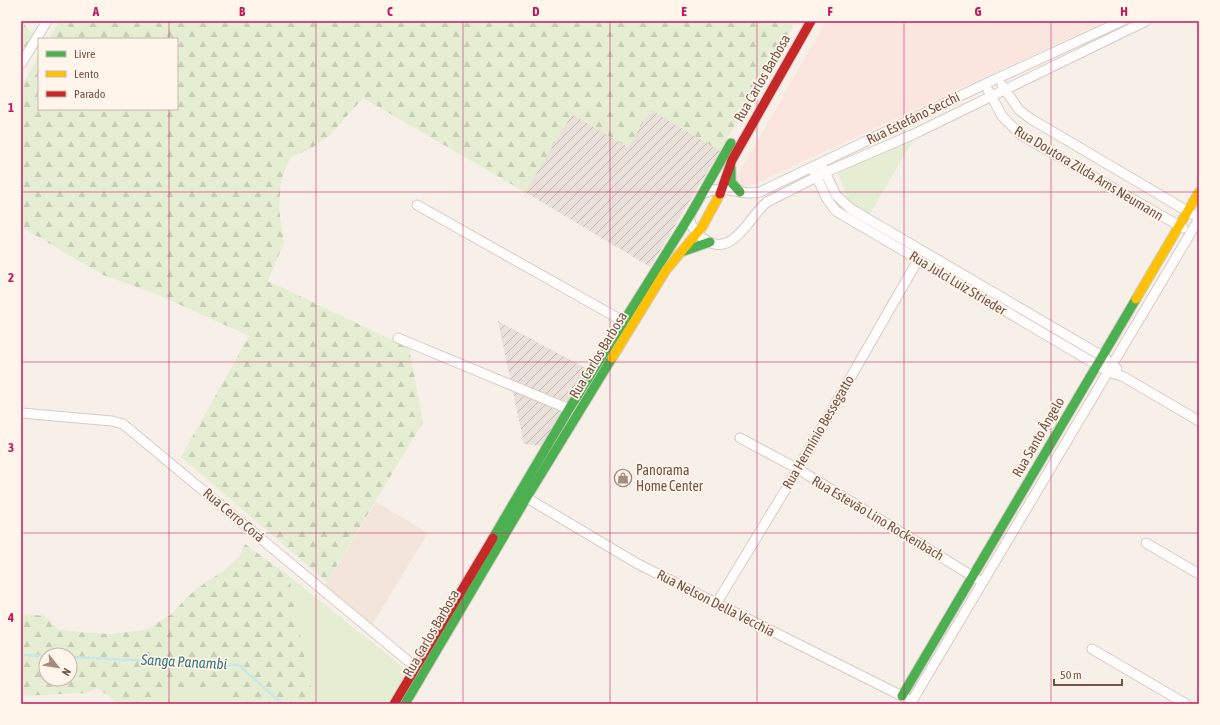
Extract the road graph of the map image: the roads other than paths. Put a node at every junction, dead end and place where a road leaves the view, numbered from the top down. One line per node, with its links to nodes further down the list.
1 (47, 21): 6 (street)
2 (801, 21): 7 (street, Rua Carlos Barbosa)
3 (811, 21): 7 (street, Rua Carlos Barbosa)
4 (1122, 21): 8 (street, Rua Estefáno Secchi)
5 (1146, 21): 10 (street)
6 (21, 64)
7 (777, 72): 12 (street, Rua Carlos Barbosa); 20 (street, Rua Carlos Barbosa)
8 (998, 79): 9 (street, Rua Estefáno Secchi); 10 (street, Rua Doutora Zilda Arns Neumann)
9 (985, 84): 11 (street, Rua Doutora Zilda Arns Neumann); 13 (street, Rua Estefáno Secchi)
10 (1004, 89): 11 (street); 22 (street, Rua Doutora Zilda Arns Neumann)
11 (991, 95): 15 (street); 25 (street, Rua Doutora Zilda Arns Neumann)
12 (732, 160): 17 (street, Rua Carlos Barbosa); 18 (street)
13 (821, 163): 14 (street, Rua Estefáno Secchi); 15 (street, Rua Julci Luiz Strieder)
14 (812, 167): 16 (street, Rua Julci Luiz Strieder); 18 (street, Rua Estefáno Secchi)
15 (826, 172): 16 (street); 33 (street, Rua Julci Luiz Strieder)
16 (816, 177): 28 (street); 30 (street, Rua Julci Luiz Strieder)
17 (721, 188): 18 (street, Rua Estefáno Secchi); 20 (street, Rua Estefáno Secchi); 27 (street, Rua Carlos Barbosa)
18 (740, 192)
19 (1199, 192): 22 (street, Rua Santo Ângelo)
20 (702, 194): 23 (street, Rua Carlos Barbosa)
21 (417, 204): 31 (street)
22 (1188, 211): 24 (street, Rua Doutora Zilda Arns Neumann); 25 (street, Rua Santo Ângelo)
23 (689, 217): 27 (street); 31 (street, Rua Carlos Barbosa)
24 (1199, 218): 26 (street, Rua Santo Ângelo)
25 (1179, 226): 26 (street, Rua Doutora Zilda Arns Neumann); 33 (street, Rua Santo Ângelo)
26 (1191, 233): 35 (street, Rua Santo Ângelo)
27 (696, 234): 28 (street); 29 (street, Rua Carlos Barbosa)
28 (710, 242): 29 (street)
29 (680, 252): 41 (street, Rua Carlos Barbosa)
30 (918, 260): 34 (street, Rua Julci Luiz Strieder); 40 (street, Rua Hermínio Bessegatto)
31 (622, 322): 36 (street, Rua Carlos Barbosa)
32 (398, 338): 36 (street)
33 (1102, 356): 34 (street, Rua Santo Ângelo); 35 (street, Rua Julci Luiz Strieder)
34 (1097, 365): 35 (street, Rua Julci Luiz Strieder); 44 (street, Rua Santo Ângelo)
35 (1111, 369): 38 (street, Rua Julci Luiz Strieder); 45 (street, Rua Santo Ângelo)
36 (569, 409): 41 (street, Rua Carlos Barbosa)
37 (21, 413): 48 (street, Rua Cerro Corá)
38 (1199, 421)
39 (740, 438): 40 (street, Rua Estevão Lino Rockenbach)
40 (798, 469): 44 (street, Rua Estevão Lino Rockenbach); 46 (street, Rua Hermínio Bessegatto)
41 (523, 495): 46 (street, Rua Nelson Della Vecchia); 48 (street, Rua Carlos Barbosa); 49 (street, Rua Carlos Barbosa)
42 (1146, 543): 43 (street)
43 (1199, 574)
44 (973, 576): 45 (street, Rua Estevão Lino Rockenbach); 50 (street, Rua Santo Ângelo)
45 (982, 583): 51 (street, Rua Santo Ângelo)
46 (716, 604): 50 (street, Rua Nelson Della Vecchia)
47 (1092, 649): 54 (street)
48 (415, 668): 49 (street, Rua Cerro Corá); 52 (street, Rua Carlos Barbosa)
49 (424, 673): 53 (street, Rua Carlos Barbosa)
50 (902, 696): 51 (street, Rua Nelson Della Vecchia)
51 (915, 703)
52 (394, 704)
53 (405, 704)
54 (1186, 704)

